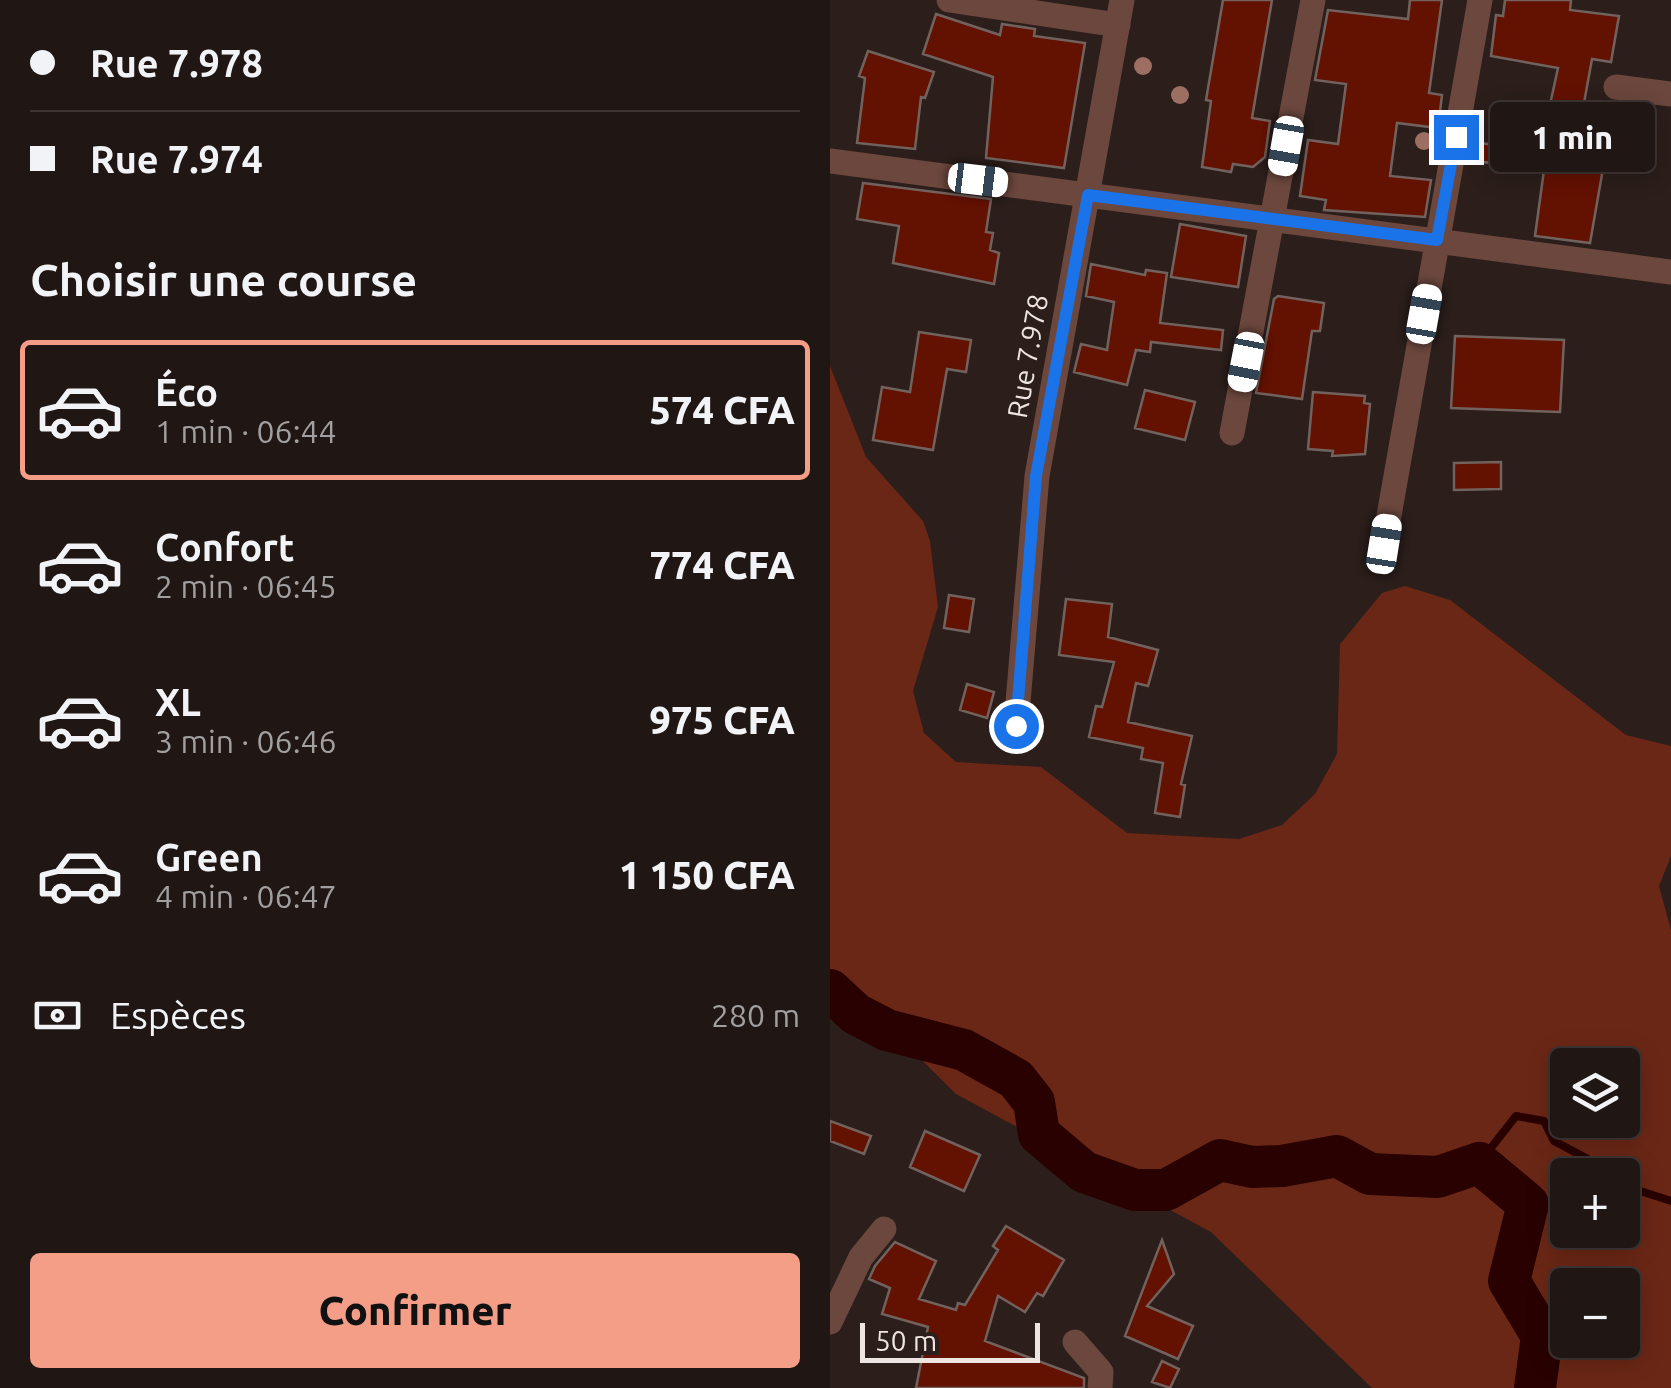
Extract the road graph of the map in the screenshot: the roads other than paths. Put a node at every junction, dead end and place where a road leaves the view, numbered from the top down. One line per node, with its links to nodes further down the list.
1 (949, 0): 4 (street)
2 (1313, 0): 9 (street)
3 (1480, 0): 10 (street)
4 (1120, 12): 8 (street, Rue 7.978)
5 (1616, 86): 6 (street)
6 (1671, 94)
7 (830, 161): 8 (street)
8 (1088, 195): 9 (street); 14 (street, Rue 7.978)
9 (1273, 220): 10 (street); 12 (street)
10 (1437, 240): 11 (street); 13 (street)
11 (1671, 272)
12 (1232, 433)
13 (1384, 544)
14 (1016, 726)
15 (884, 1229): 16 (street)
16 (830, 1322)
17 (1075, 1342): 18 (street)
18 (1100, 1388)

